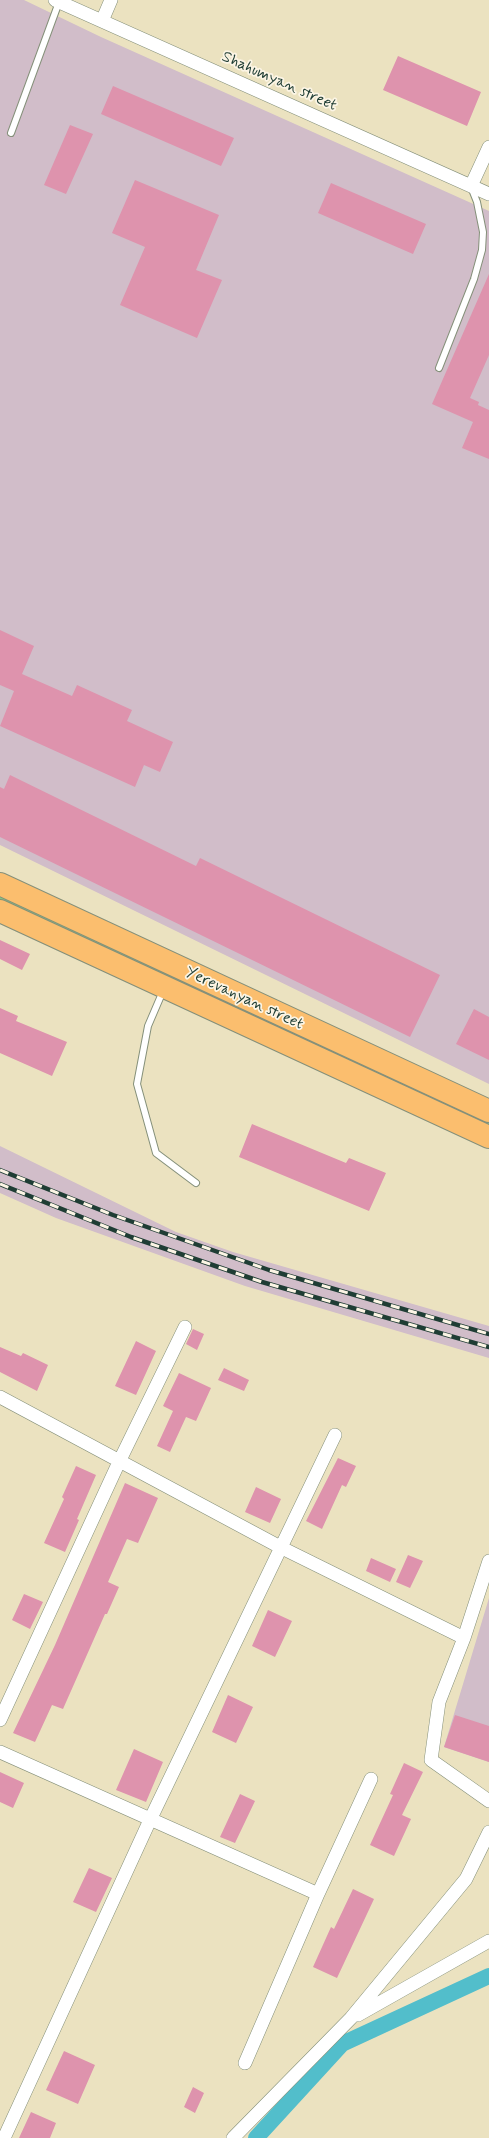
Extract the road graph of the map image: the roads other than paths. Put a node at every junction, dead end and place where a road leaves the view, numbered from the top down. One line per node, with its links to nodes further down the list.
1 (111, 0): 3 (street)
2 (57, 1): 3 (street, Shahumyan street); 4 (lane)
3 (102, 21): 6 (street, Shahumyan street)
4 (11, 133)
5 (489, 146): 6 (street)
6 (471, 186): 7 (street, Shahumyan street); 8 (lane)
7 (489, 194)
8 (486, 233): 9 (lane)
9 (439, 368)
10 (0, 884): 12 (highway, Yerevanyan street)
11 (0, 912): 13 (highway, Yerevanyan street)
12 (82, 924): 13 (highway); 15 (highway, Yerevanyan street)
13 (71, 946): 14 (highway, Yerevanyan street)
14 (165, 987): 16 (highway, Yerevanyan street); 19 (lane)
15 (330, 1038): 16 (highway); 17 (highway, Yerevanyan street)
16 (321, 1060): 18 (highway, Yerevanyan street)
17 (489, 1111)
18 (489, 1137)
19 (196, 1182)
20 (184, 1327): 23 (street)
21 (0, 1397): 23 (street)
22 (335, 1435): 24 (street)
23 (119, 1462): 24 (street); 27 (street)
24 (282, 1548): 26 (street); 31 (street)
25 (489, 1561): 26 (street)
26 (464, 1638): 30 (street)
27 (0, 1720)
28 (0, 1752): 31 (street)
29 (372, 1779): 33 (street)
30 (489, 1801)
31 (150, 1820): 33 (street); 37 (street)
32 (489, 1832): 35 (street)
33 (318, 1894): 36 (street)
34 (489, 1941): 35 (street)
35 (351, 2018): 38 (street)
36 (245, 2064)
37 (4, 2138)
38 (233, 2138)

